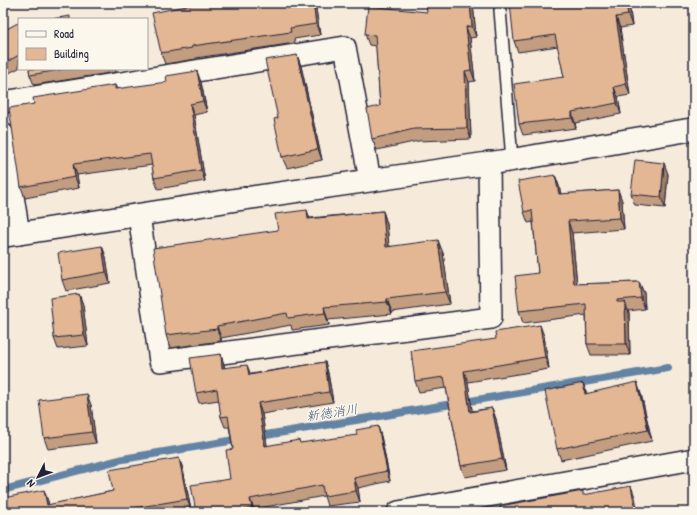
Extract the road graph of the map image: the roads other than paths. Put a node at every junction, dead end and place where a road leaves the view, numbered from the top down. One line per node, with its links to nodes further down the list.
1 (500, 10): 5 (lane)
2 (3, 102): 7 (street)
3 (694, 129): 5 (street)
4 (3, 134): 9 (street)
5 (512, 160): 6 (street)
6 (489, 162): 7 (street); 8 (street)
7 (370, 180): 8 (street)
8 (139, 215): 9 (street)
9 (11, 235)
10 (694, 459): 11 (street)
11 (398, 512)

